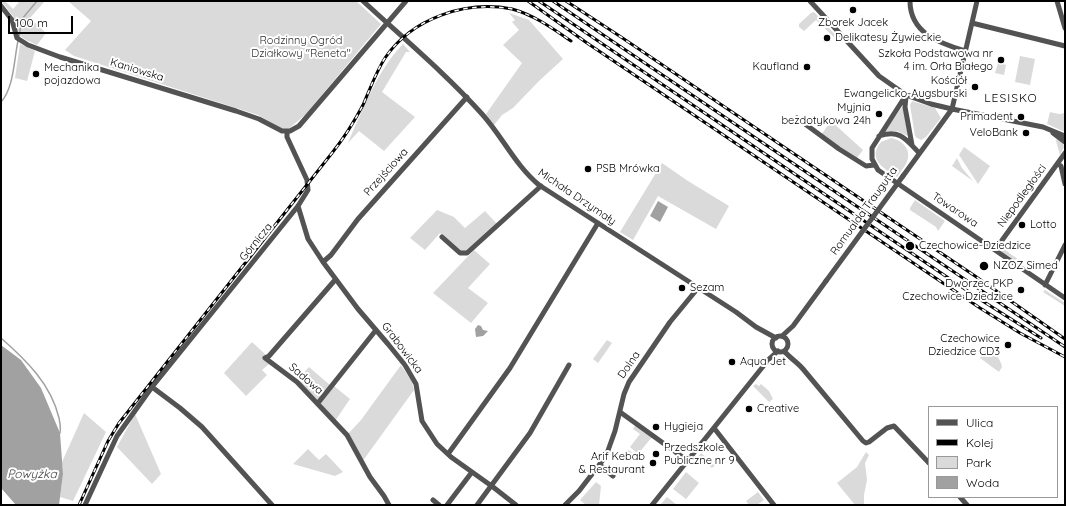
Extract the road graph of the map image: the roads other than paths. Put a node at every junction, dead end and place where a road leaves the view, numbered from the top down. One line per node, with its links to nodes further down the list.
1 (363, 1): 8 (street, Michała Drzymały)
2 (406, 1): 8 (street)
3 (810, 1): 13 (street)
4 (910, 1): 12 (street)
5 (977, 1): 9 (street)
6 (1057, 1): 10 (street)
7 (1, 6): 17 (street, Kaniowska)
8 (386, 22): 14 (street, Michała Drzymały); 17 (street)
9 (972, 23): 11 (street); 12 (street)
10 (1065, 28)
11 (1065, 46)
12 (965, 50): 15 (street)
13 (906, 95): 15 (street); 19 (street); 22 (street)
14 (467, 97): 28 (street, Michała Drzymały); 34 (street, Przejściowa)
15 (952, 109): 18 (street); 23 (street, Romualda Traugutta)
16 (797, 118): 26 (street)
17 (286, 131): 29 (street, Górnicza)
18 (1051, 131): 20 (street); 21 (street)
19 (879, 136): 22 (street); 26 (street)
20 (1065, 136)
21 (1065, 142)
22 (912, 145): 23 (street)
23 (919, 153): 40 (street, Romualda Traugutta, bridge)
24 (1065, 153): 25 (street, Niepodległości)
25 (1058, 164): 27 (street); 33 (street, Niepodległości)
26 (874, 165): 33 (street, Towarowa)
27 (1065, 184)
28 (541, 186): 30 (street, Michała Drzymały); 31 (street)
29 (298, 206): 34 (street, Grabowicka); 45 (street, Górnicza)
30 (598, 223): 37 (street, Michała Drzymały); 49 (street)
31 (442, 237)
32 (1065, 245): 36 (street)
33 (995, 250): 36 (street, Towarowa)
34 (323, 262): 35 (street, Grabowicka)
35 (335, 280): 39 (street, Grabowicka); 46 (street, Sadowa)
36 (1045, 285): 38 (street, Towarowa)
37 (698, 288): 41 (street, Michała Drzymały); 47 (street, Dolna)
38 (1065, 298)
39 (376, 330): 46 (street); 49 (street, Grabowicka)
40 (785, 338): 41 (street); 42 (street)
41 (774, 340): 43 (street)
42 (786, 349): 43 (street); 51 (street)
43 (776, 350): 48 (street)
44 (568, 365): 55 (street)
45 (152, 387): 57 (street, Górnicza); 58 (street)
46 (318, 403): 59 (street, Sadowa)
47 (620, 412): 50 (street); 52 (street, Dolna)
48 (714, 428): 50 (street); 66 (street)
49 (448, 454): 53 (street, Grabowicka)
50 (688, 460): 65 (street)
51 (928, 462)
52 (600, 465): 54 (street); 64 (street, Dolna)
53 (472, 472): 55 (street, Grabowicka); 61 (street)
54 (613, 476)
55 (491, 486): 62 (street); 63 (street, Grabowicka)
56 (433, 500): 60 (street)
57 (85, 505)
58 (272, 505)
59 (389, 505)
60 (439, 505)
61 (447, 505)
62 (477, 505)
63 (516, 505)
64 (565, 505)
65 (652, 505)
66 (774, 505)

